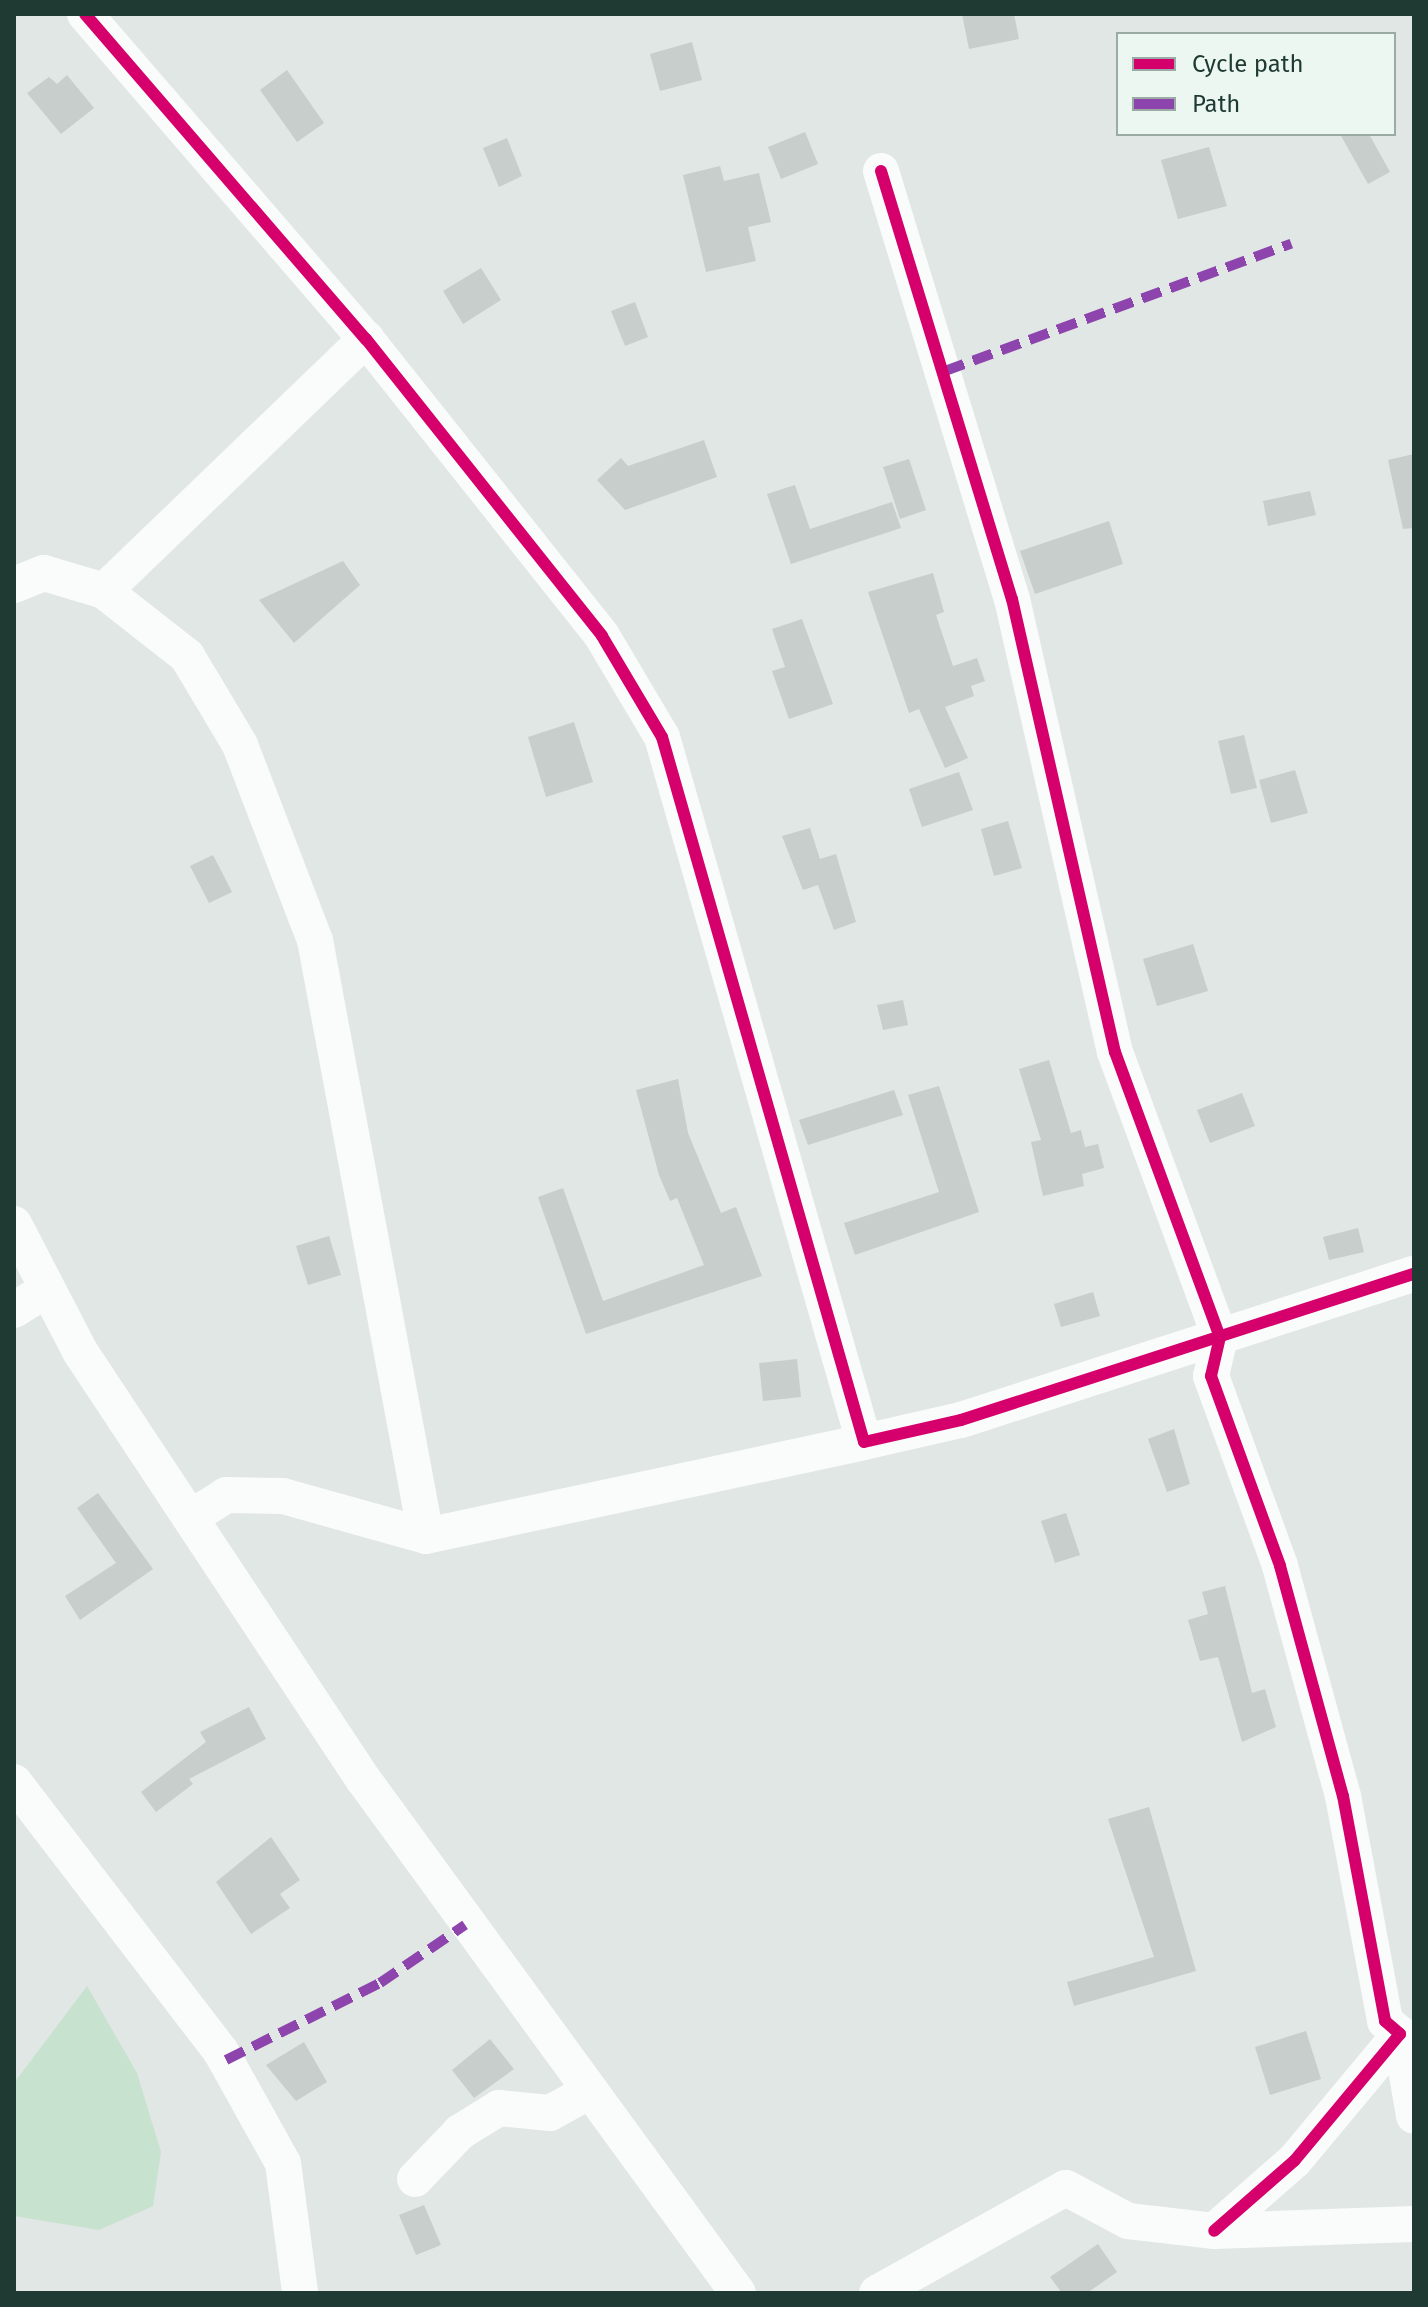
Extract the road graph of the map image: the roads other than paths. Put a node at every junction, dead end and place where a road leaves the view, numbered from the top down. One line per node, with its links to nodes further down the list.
1 (85, 14): 3 (street)
2 (881, 171): 10 (street)
3 (366, 339): 5 (street); 11 (street)
4 (14, 585): 5 (street)
5 (104, 591): 13 (street)
6 (14, 1224): 8 (street)
7 (1414, 1274): 10 (street)
8 (46, 1290): 9 (street); 12 (street)
9 (14, 1310)
10 (1220, 1337): 11 (street); 15 (street)
11 (864, 1442): 13 (street)
12 (193, 1516): 13 (street); 16 (street)
13 (426, 1536)
14 (14, 1782): 21 (street)
15 (1400, 2034): 17 (street); 20 (street)
16 (588, 2092): 18 (street); 22 (street)
17 (1414, 2116)
18 (415, 2179)
19 (1414, 2224): 20 (street)
20 (1214, 2231): 23 (street)
21 (300, 2293)
22 (738, 2293)
23 (877, 2293)

